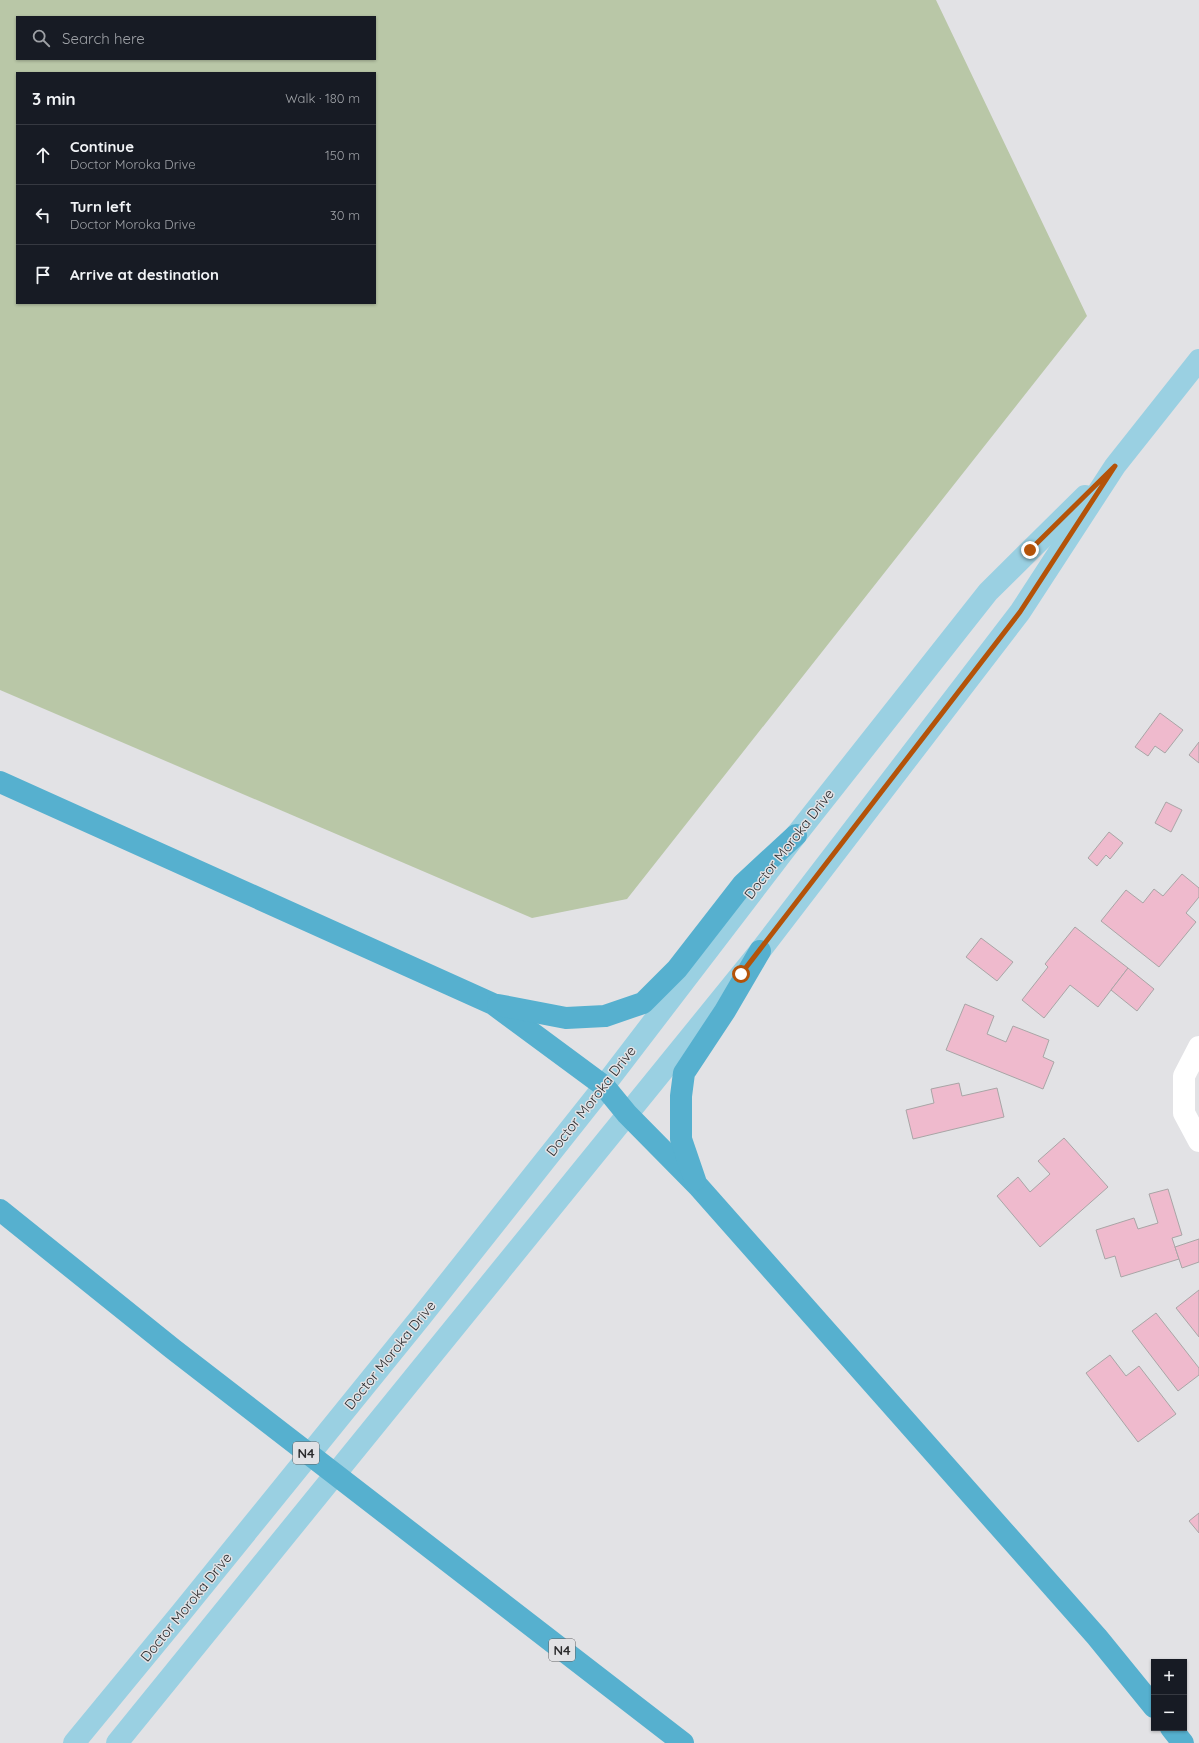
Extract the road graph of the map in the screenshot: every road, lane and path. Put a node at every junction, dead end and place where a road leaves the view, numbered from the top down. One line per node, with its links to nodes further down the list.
1 (1199, 360): 2 (main road, Doctor Moroka Drive)
2 (1115, 466): 4 (main road, Doctor Moroka Drive); 5 (main road, Doctor Moroka Drive)
3 (0, 782): 6 (highway)
4 (796, 835): 6 (highway); 8 (main road, Doctor Moroka Drive)
5 (760, 951): 9 (main road, Doctor Moroka Drive); 11 (highway)
6 (493, 1004): 8 (highway)
7 (1199, 1047): 10 (street)
8 (604, 1086): 9 (highway); 15 (main road, Doctor Moroka Drive)
9 (627, 1114): 11 (highway); 16 (main road, Doctor Moroka Drive)
10 (1199, 1141)
11 (698, 1186): 13 (highway)
12 (0, 1210): 17 (highway, N4)
13 (1151, 1703)
14 (1173, 1731): 18 (highway)
15 (74, 1743)
16 (117, 1743)
17 (683, 1743)
18 (1183, 1743)

